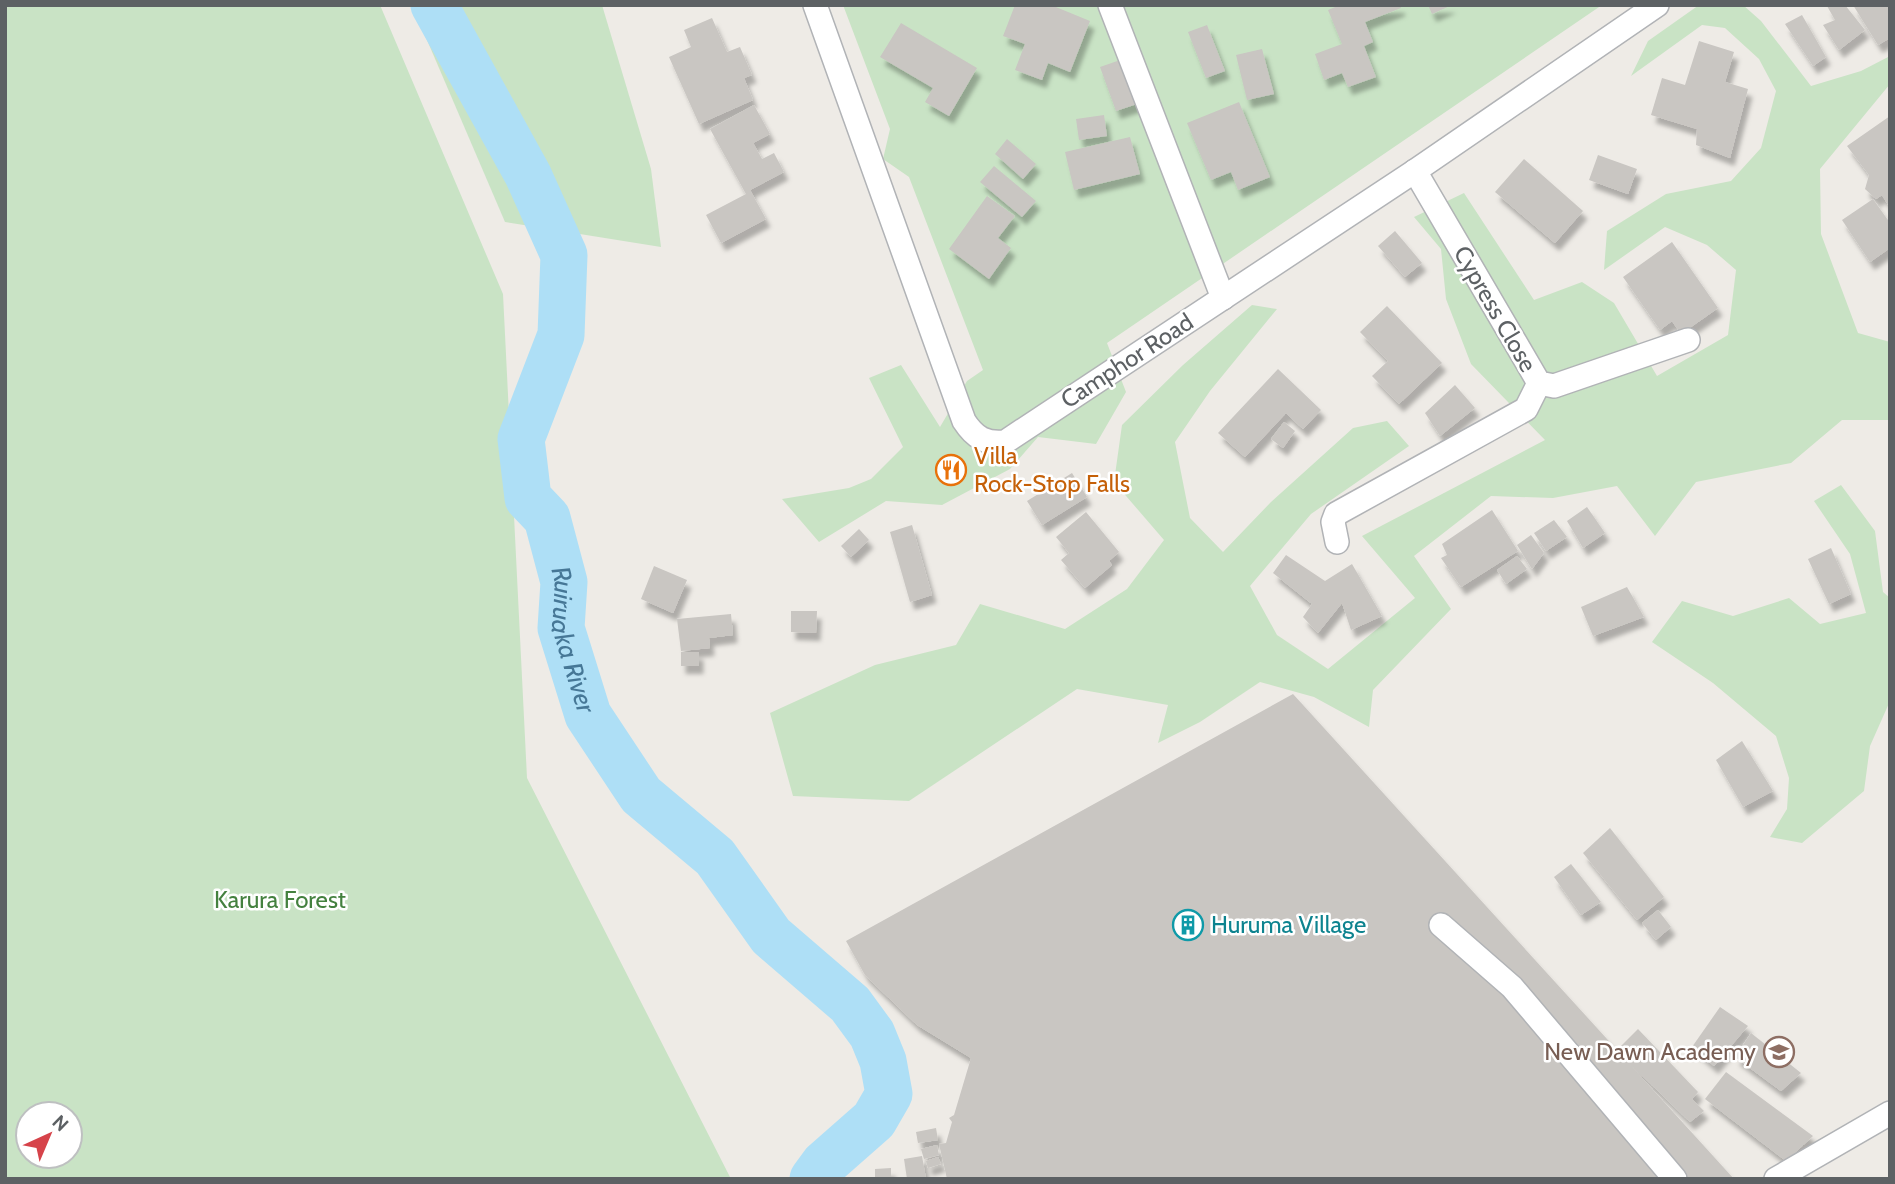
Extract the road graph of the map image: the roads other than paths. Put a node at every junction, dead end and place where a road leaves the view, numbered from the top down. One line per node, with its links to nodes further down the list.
1 (814, 5): 5 (street, Camphor Road)
2 (1110, 5): 5 (street)
3 (1657, 5): 4 (street, Camphor Road)
4 (1415, 171): 5 (street, Camphor Road); 7 (street, Cypress Close)
5 (1223, 298)
6 (1688, 340): 7 (street, Cypress Close)
7 (1539, 383): 8 (street)
8 (1337, 542)
9 (1441, 925): 11 (street)
10 (1890, 1114): 12 (street)
11 (1675, 1179)
12 (1776, 1179)

